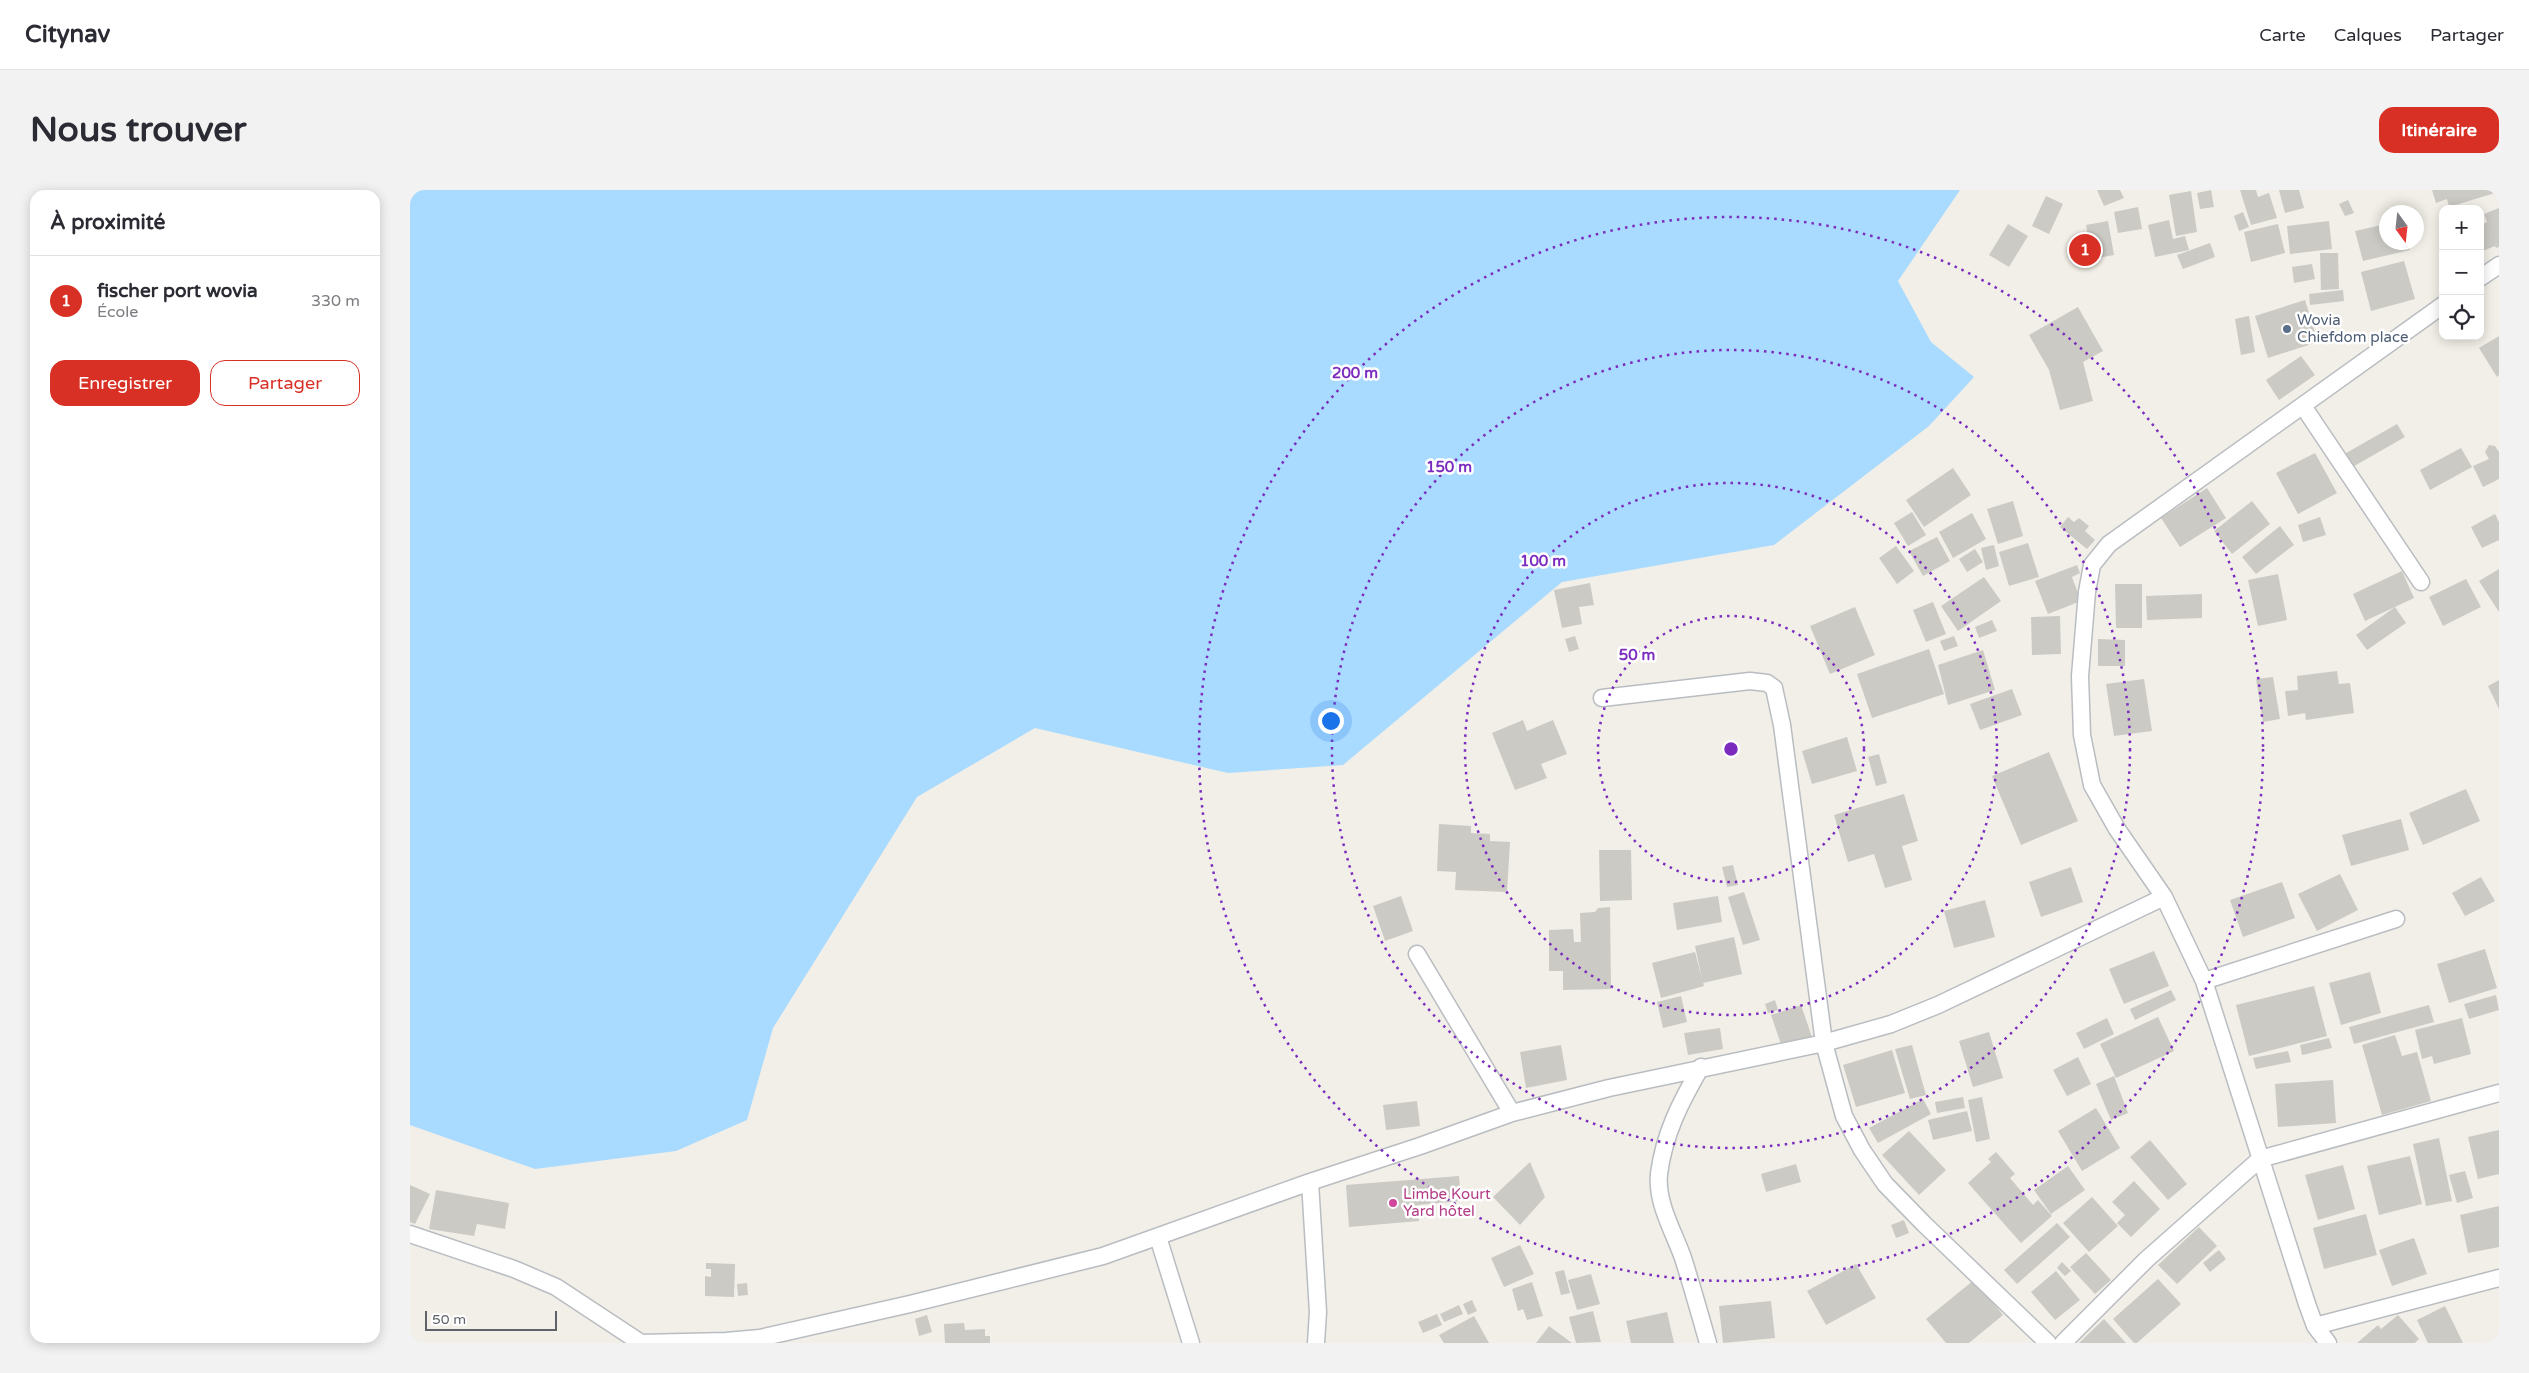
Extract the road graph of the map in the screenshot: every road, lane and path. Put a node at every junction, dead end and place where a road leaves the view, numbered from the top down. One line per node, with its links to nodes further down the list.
1 (2499, 265): 2 (street)
2 (2484, 275)
3 (2439, 308): 4 (street)
4 (2302, 406): 5 (street); 7 (street)
5 (2421, 582)
6 (1602, 698): 11 (street)
7 (2164, 897): 10 (street); 11 (street)
8 (2396, 919): 10 (street)
9 (1417, 954): 14 (street)
10 (2204, 981): 15 (street)
11 (1824, 1043): 12 (street); 24 (street)
12 (1701, 1068): 14 (street); 23 (street)
13 (2499, 1093): 15 (street)
14 (1512, 1113): 16 (street)
15 (2260, 1159): 20 (street); 25 (street)
16 (1310, 1182): 18 (street); 22 (street)
17 (411, 1236): 18 (street)
18 (1158, 1237): 21 (street)
19 (2499, 1278): 20 (street)
20 (2316, 1326): 26 (street)
21 (1191, 1343)
22 (1316, 1343)
23 (1708, 1343)
24 (2048, 1343)
25 (2063, 1343)
26 (2328, 1343)

